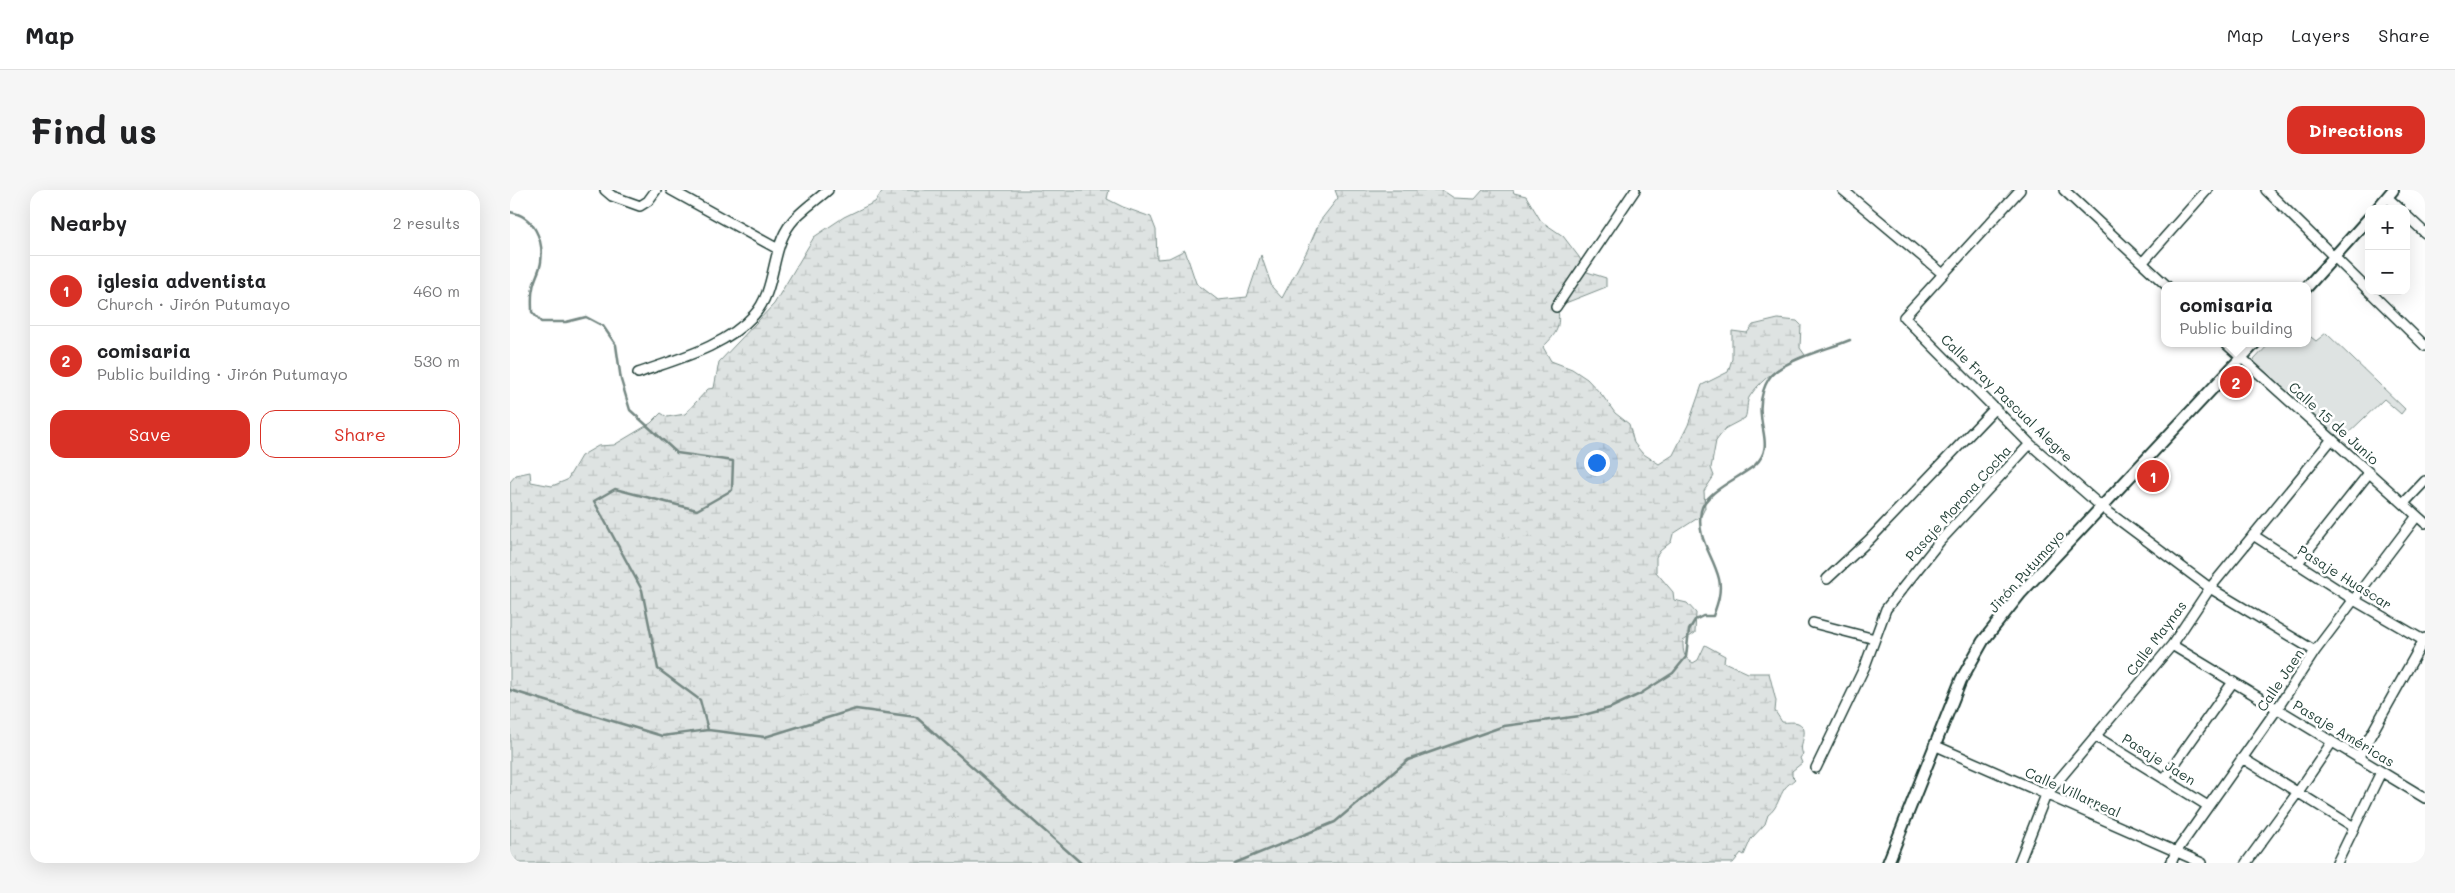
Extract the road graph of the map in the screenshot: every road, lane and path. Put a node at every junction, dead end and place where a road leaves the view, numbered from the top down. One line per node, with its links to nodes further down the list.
1 (605, 190): 2 (street)
2 (656, 190)
3 (671, 190): 17 (street)
4 (828, 190): 17 (street)
5 (1635, 190): 25 (street)
6 (1842, 190): 20 (street)
7 (2020, 190): 20 (street)
8 (2064, 190): 19 (street)
9 (2207, 190): 19 (street)
10 (2266, 190): 18 (street)
11 (2390, 193): 12 (street); 13 (street)
12 (2380, 205)
13 (2398, 205)
14 (2410, 219): 16 (street)
15 (2365, 223): 18 (street)
16 (2425, 233)
17 (778, 250): 30 (street)
18 (2335, 258): 22 (street); 23 (street)
19 (2143, 262): 21 (street)
20 (1942, 274): 31 (street, Calle Fray Pascual Alegre)
21 (2163, 282)
22 (2311, 283)
23 (2365, 287)
24 (2373, 295): 26 (street)
25 (1556, 307)
26 (2425, 346)
27 (2230, 347): 29 (street, Calle 15 de Junio)
28 (2251, 347): 29 (street, Jirón Putumayo)
29 (2241, 358): 32 (street, Calle 15 de Junio); 37 (street, Jirón Putumayo)
30 (638, 373)
31 (1995, 408): 33 (street, Calle Fray Pascual Alegre); 42 (street)
32 (2332, 439): 34 (street, Calle 15 de Junio); 40 (street, Calle Maynas)
33 (2030, 444): 37 (street, Calle Fray Pascual Alegre); 46 (street, Pasaje Morona Cocha)
34 (2369, 473): 36 (street, Calle 15 de Junio); 41 (street)
35 (2425, 480): 36 (street)
36 (2404, 503): 38 (street, Calle 15 de Junio)
37 (2103, 508): 43 (street, Calle Fray Pascual Alegre); 54 (street, Jirón Putumayo)
38 (2417, 516): 39 (street, Calle 15 de Junio); 44 (street, Calle Jaen)
39 (2425, 523)
40 (2253, 536): 41 (street, Pasaje Huascar); 43 (street, Calle Maynas)
41 (2297, 564): 44 (street, Pasaje Huascar)
42 (1827, 579)
43 (2210, 588): 48 (street, Calle Maynas); 49 (street, Calle Fray Pascual Alegre)
44 (2354, 600): 47 (street, Pasaje Huascar); 49 (street, Calle Jaen)
45 (1813, 623): 46 (street)
46 (1874, 639): 57 (street, Pasaje Morona Cocha)
47 (2424, 639): 56 (street)
48 (2172, 645): 50 (street, Pasaje Américas); 52 (street, Calle Maynas)
49 (2315, 651): 51 (street, Calle Jaen)
50 (2233, 682): 51 (street, Pasaje Américas); 59 (street)
51 (2278, 709): 53 (street, Pasaje Américas); 55 (street, Calle Jaen)
52 (2095, 736): 59 (street, Pasaje Jaen); 61 (street, Calle Maynas)
53 (2332, 742): 56 (street, Pasaje Américas); 60 (street)
54 (1934, 744): 61 (street, Calle Villarreal); 66 (street, Jirón Putumayo)
55 (2242, 758): 60 (street); 63 (street, Calle Jaen)
56 (2358, 758): 58 (street, Pasaje Américas)
57 (1816, 768)
58 (2381, 772): 62 (street, Pasaje Américas); 64 (street)
59 (2164, 779): 63 (street, Pasaje Jaen)
60 (2298, 792): 64 (street); 70 (street)
61 (2046, 795): 65 (street, Calle Villarreal); 67 (street, Calle Maynas)
62 (2425, 798)
63 (2208, 806): 65 (street, Calle Jaen)
64 (2354, 827): 71 (street)
65 (2176, 852): 68 (street, Calle Jaen); 69 (street, Calle Villarreal)
66 (1888, 863)
67 (2019, 863)
68 (2171, 863)
69 (2202, 863)
70 (2246, 863)
71 (2337, 863)

